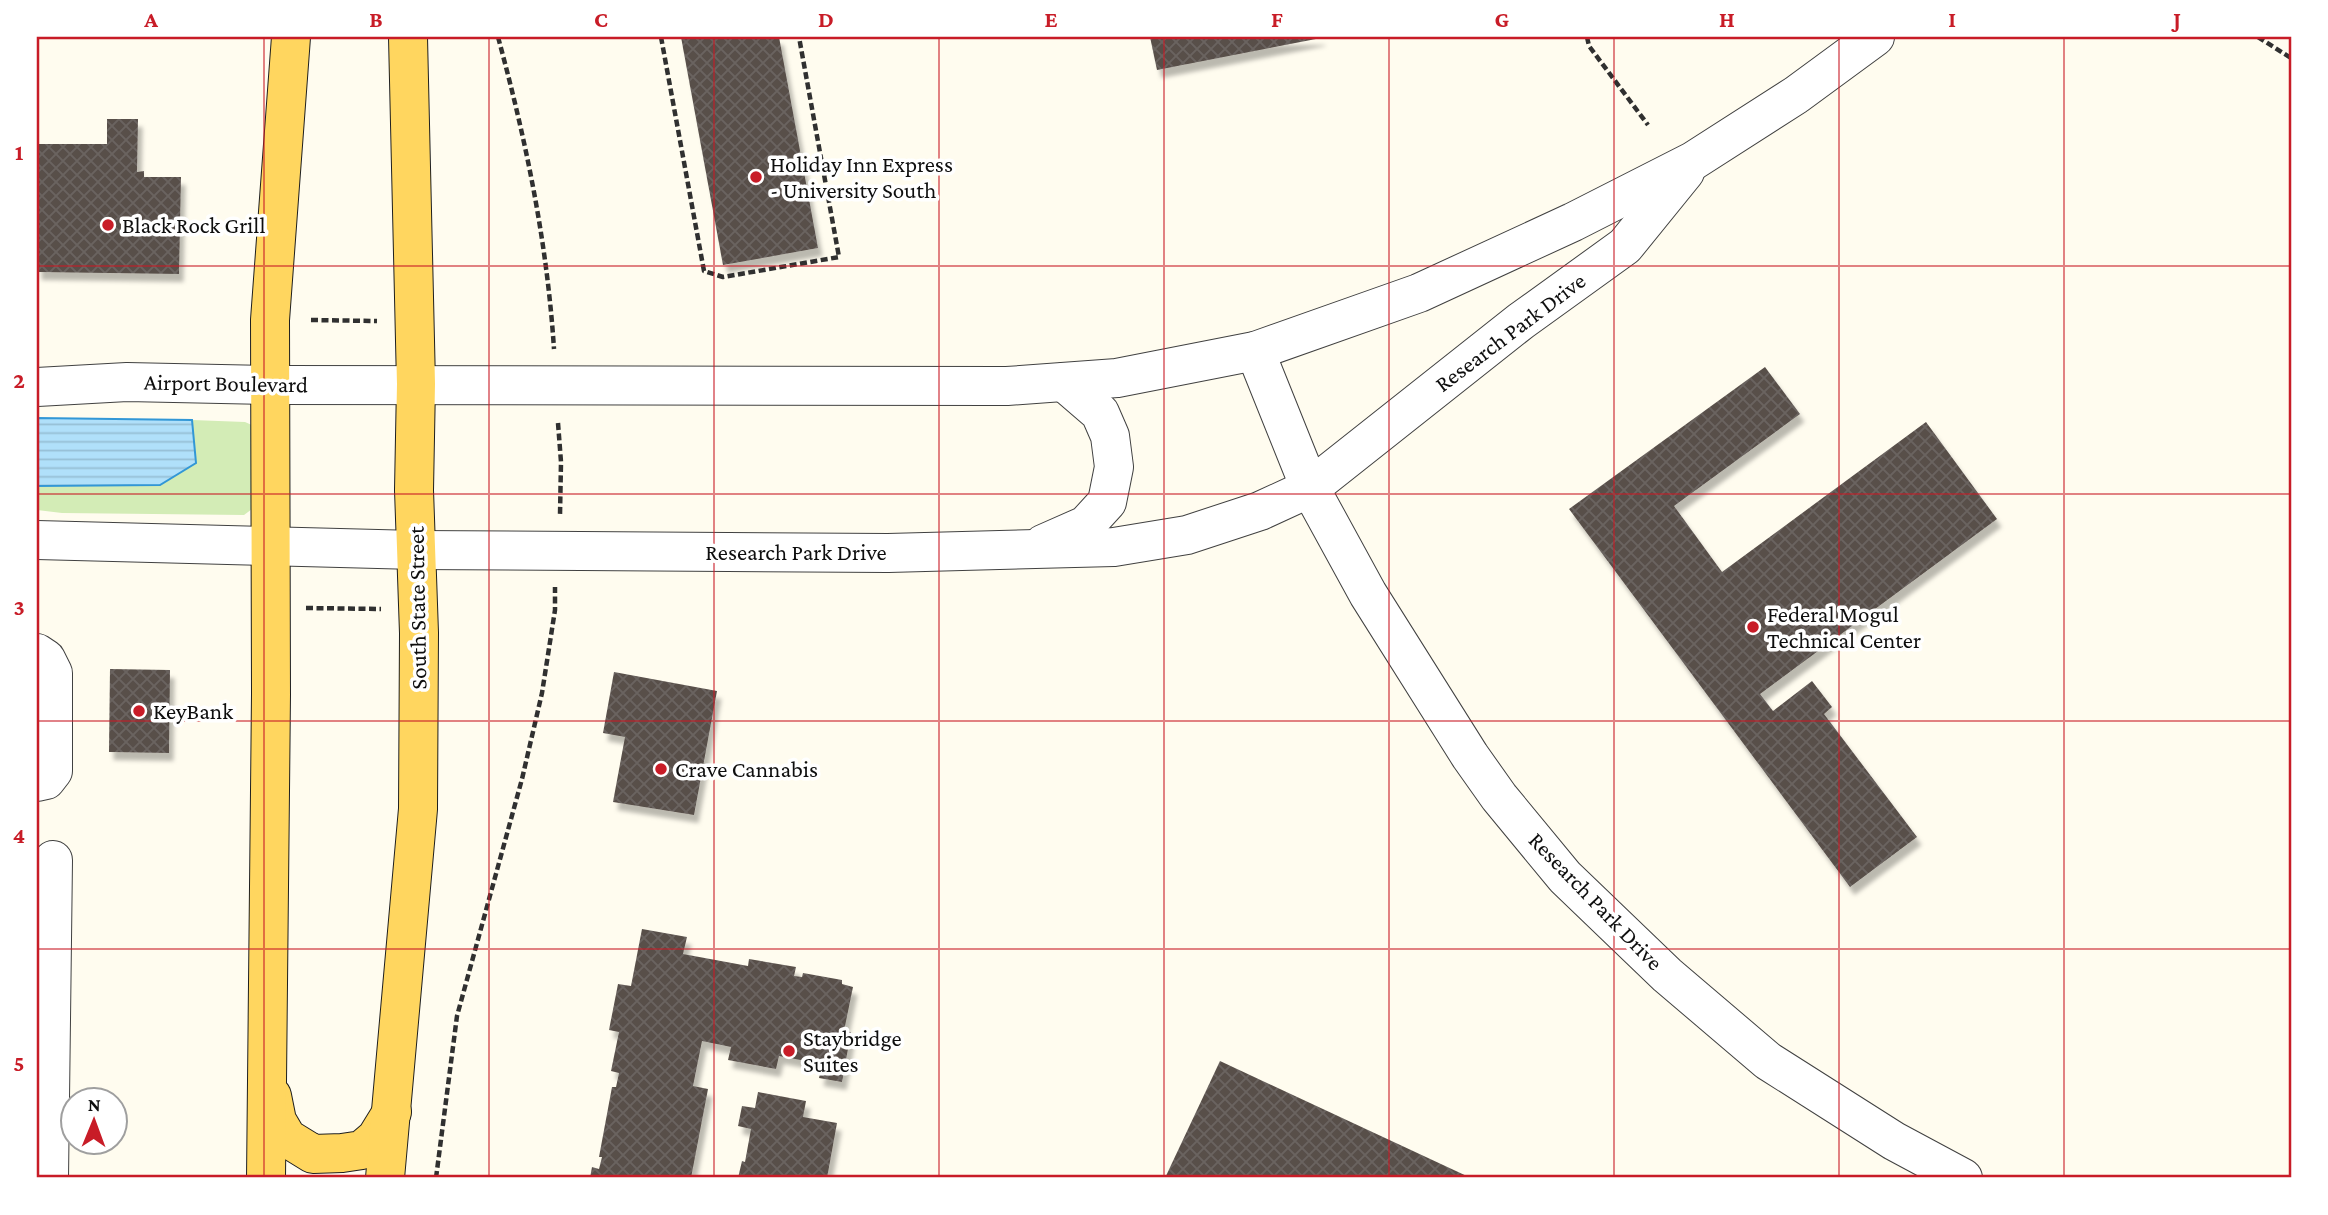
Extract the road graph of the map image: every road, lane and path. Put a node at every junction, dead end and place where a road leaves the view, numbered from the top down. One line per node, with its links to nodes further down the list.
1 (291, 37): 20 (main road)
2 (391, 37): 13 (main road)
3 (408, 37): 13 (main road, South State Street)
4 (498, 37): 17 (path)
5 (661, 37): 6 (path)
6 (799, 37)
7 (1587, 37): 11 (path)
8 (1875, 37): 12 (street, Research Park Drive)
9 (2258, 37): 10 (path)
10 (2291, 58)
11 (1648, 125)
12 (1693, 161): 16 (street, Research Park Drive); 23 (street, Research Park Drive)
13 (411, 201): 19 (main road, South State Street)
14 (311, 320): 15 (path)
15 (379, 321)
16 (1255, 351): 18 (street, Research Park Drive); 23 (street, Research Park Drive)
17 (555, 357)
18 (1064, 382): 19 (street, Research Park Drive); 27 (street)
19 (416, 384): 20 (street, Airport Boulevard); 28 (main road, South State Street)
20 (271, 385): 21 (street, Airport Boulevard); 26 (main road)
21 (37, 387)
22 (558, 423): 24 (path)
23 (1310, 488): 27 (street, Research Park Drive); 41 (street, Research Park Drive)
24 (560, 516)
25 (37, 540): 26 (street)
26 (271, 547): 28 (street, Research Park Drive); 35 (main road)
27 (1032, 549): 28 (street, Research Park Drive)
28 (416, 550): 36 (main road, South State Street)
29 (555, 582): 40 (path)
30 (298, 608): 31 (path)
31 (389, 610)
32 (37, 653): 33 (street)
33 (37, 782)
34 (53, 860): 37 (street)
35 (267, 1074): 36 (main road); 38 (main road)
36 (391, 1112): 39 (main road, South State Street)
37 (50, 1178)
38 (266, 1178)
39 (385, 1178)
40 (436, 1178)
41 (1963, 1178)

